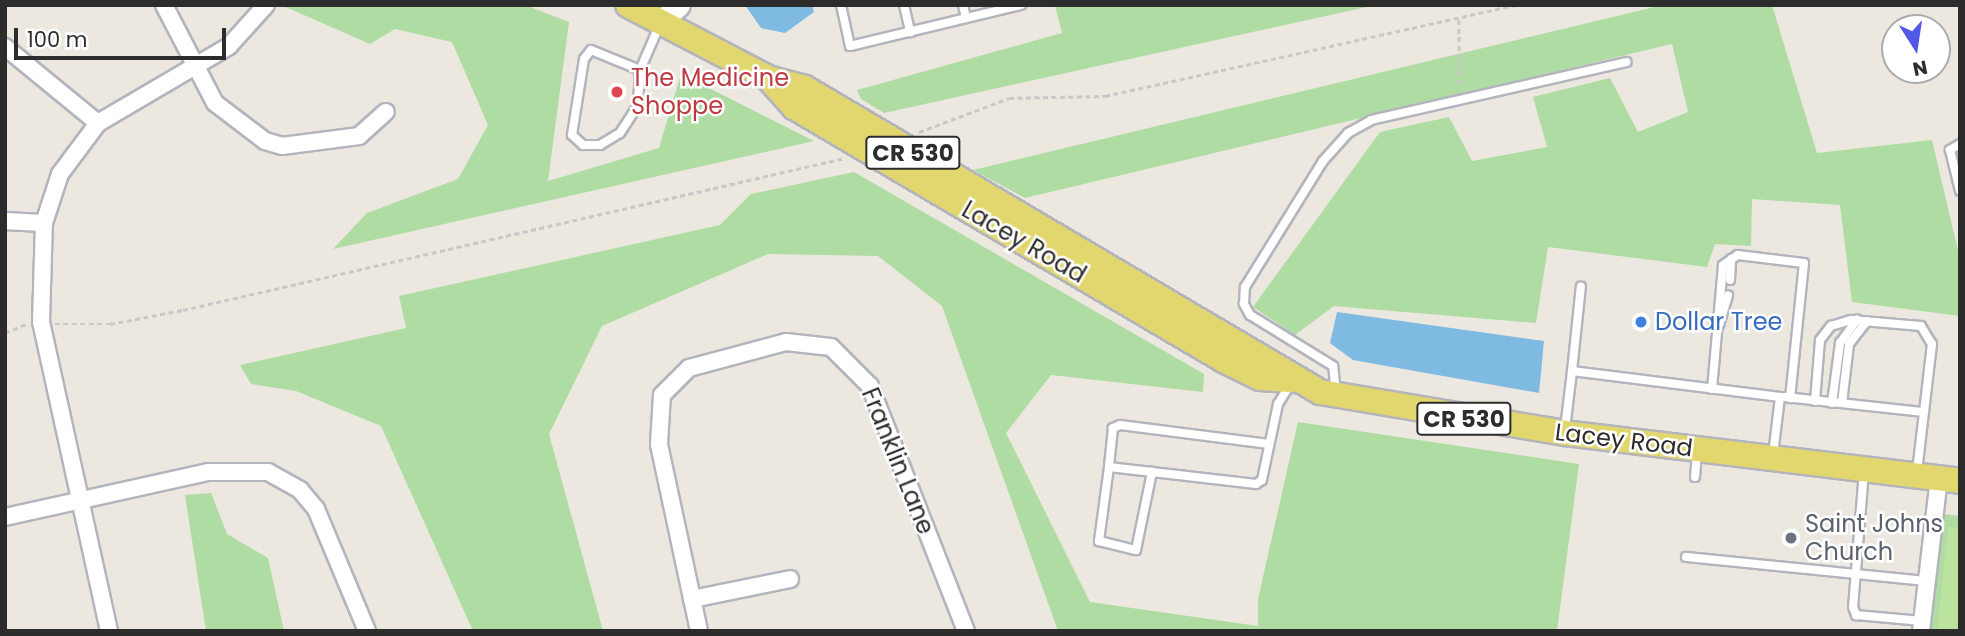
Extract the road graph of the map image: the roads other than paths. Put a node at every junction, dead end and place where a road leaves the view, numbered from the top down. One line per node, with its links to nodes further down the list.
1 (164, 5): 13 (street)
2 (266, 5): 13 (street)
3 (628, 5): 8 (main road, Lacey Road / CR 530)
4 (841, 5): 10 (lane)
5 (904, 5): 10 (lane)
6 (963, 5): 9 (lane)
7 (1021, 5): 9 (lane)
8 (668, 10): 14 (lane); 15 (main road, Lacey Road / CR 530)
9 (966, 18): 10 (lane)
10 (910, 32)
11 (5, 47): 17 (street)
12 (1627, 62): 32 (lane)
13 (194, 67): 16 (street); 17 (street)
14 (640, 70): 14 (lane)
15 (768, 78): 22 (main road, Lacey Road / CR 530); 22 (main road, Lacey Road / CR 530)
16 (386, 112)
17 (98, 123): 21 (street)
18 (1960, 144): 19 (lane)
19 (1960, 191)
20 (5, 221): 21 (street)
21 (44, 223): 47 (street)
22 (1050, 245): 30 (main road, Lacey Road / CR 530)
23 (1731, 259): 24 (lane); 28 (lane); 34 (lane)
24 (1730, 280)
25 (1581, 286): 29 (lane)
26 (1728, 295): 28 (lane)
27 (1862, 321): 35 (lane); 36 (lane); 37 (lane)
28 (1718, 328): 31 (lane)
29 (1572, 371): 31 (lane); 38 (lane)
30 (1292, 380): 32 (main road, Lacey Road / CR 530); 39 (lane)
31 (1712, 389): 33 (lane)
32 (1336, 396): 38 (main road, Lacey Road / CR 530)
33 (1780, 397): 34 (lane); 41 (lane)
34 (1790, 398): 35 (lane)
35 (1815, 401): 36 (lane)
36 (1837, 403): 37 (lane)
37 (1924, 412): 46 (lane)
38 (1565, 433): 40 (main road, Lacey Road / CR 530)
39 (1269, 444): 42 (lane); 44 (lane)
40 (1697, 450): 41 (main road, Lacey Road / CR 530); 45 (lane)
41 (1773, 458): 43 (main road, Lacey Road / CR 530)
42 (1109, 467): 44 (lane); 44 (lane)
43 (1864, 470): 46 (main road, Lacey Road / CR 530); 50 (lane)
44 (1152, 472)
45 (1695, 477)
46 (1938, 478): 52 (street)
47 (77, 500): 48 (street); 55 (street); 56 (street)
48 (5, 517)
49 (1686, 557): 50 (lane)
50 (1855, 575): 52 (lane); 54 (lane)
51 (790, 579): 53 (street)
52 (1927, 581): 54 (street)
53 (692, 599): 57 (street, Franklin Lane); 58 (street, Franklin Lane)
54 (1921, 626)
55 (108, 631)
56 (367, 631)
57 (699, 631)
58 (966, 631)

